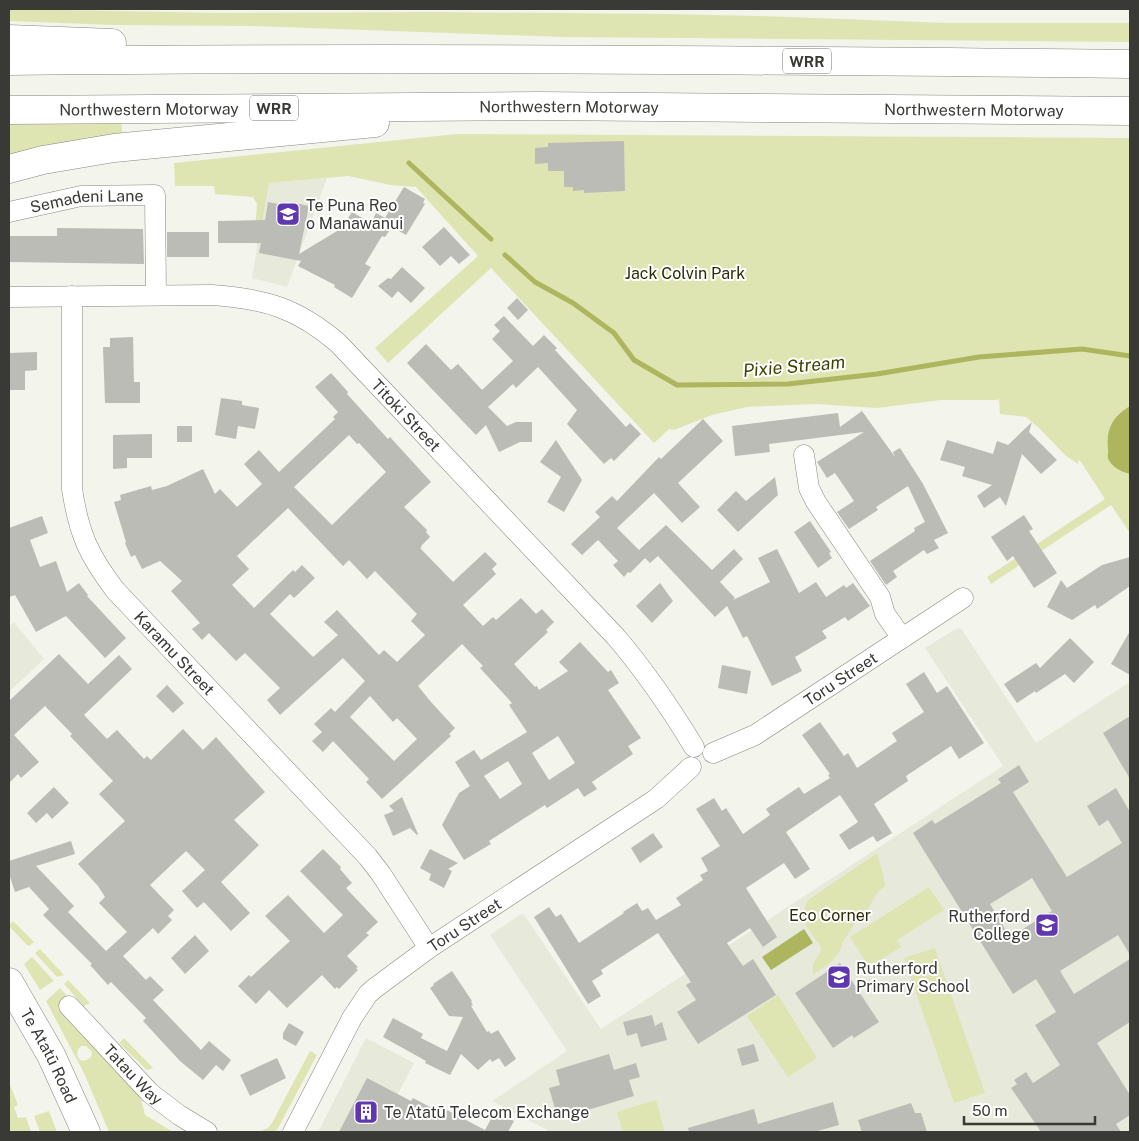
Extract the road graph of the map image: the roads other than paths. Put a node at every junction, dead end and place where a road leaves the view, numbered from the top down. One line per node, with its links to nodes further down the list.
1 (9, 39): 2 (main road)
2 (483, 60): 3 (main road, WRR); 4 (main road, WRR)
3 (9, 61)
4 (1130, 64)
5 (538, 106): 6 (main road, Northwestern Motorway / WRR); 7 (main road, Northwestern Motorway / WRR); 8 (main road)
6 (9, 110)
7 (1130, 111)
8 (9, 169)
9 (9, 212): 10 (street, Semadeni Lane)
10 (156, 295): 11 (street, Titoki Street); 16 (street, Titoki Street)
11 (72, 296): 12 (street, Titoki Street); 17 (street, Karamu Street)
12 (9, 297)
13 (804, 455): 15 (street)
14 (963, 598): 15 (street, Toru Street)
15 (902, 638): 16 (street, Toru Street)
16 (699, 756): 17 (street, Toru Street)
17 (429, 948): 22 (street, Toru Street)
18 (9, 982): 20 (main road, Te Atatū Road)
19 (69, 1006): 21 (street, Tatau Way)
20 (86, 1132)
21 (207, 1132)
22 (292, 1132)

